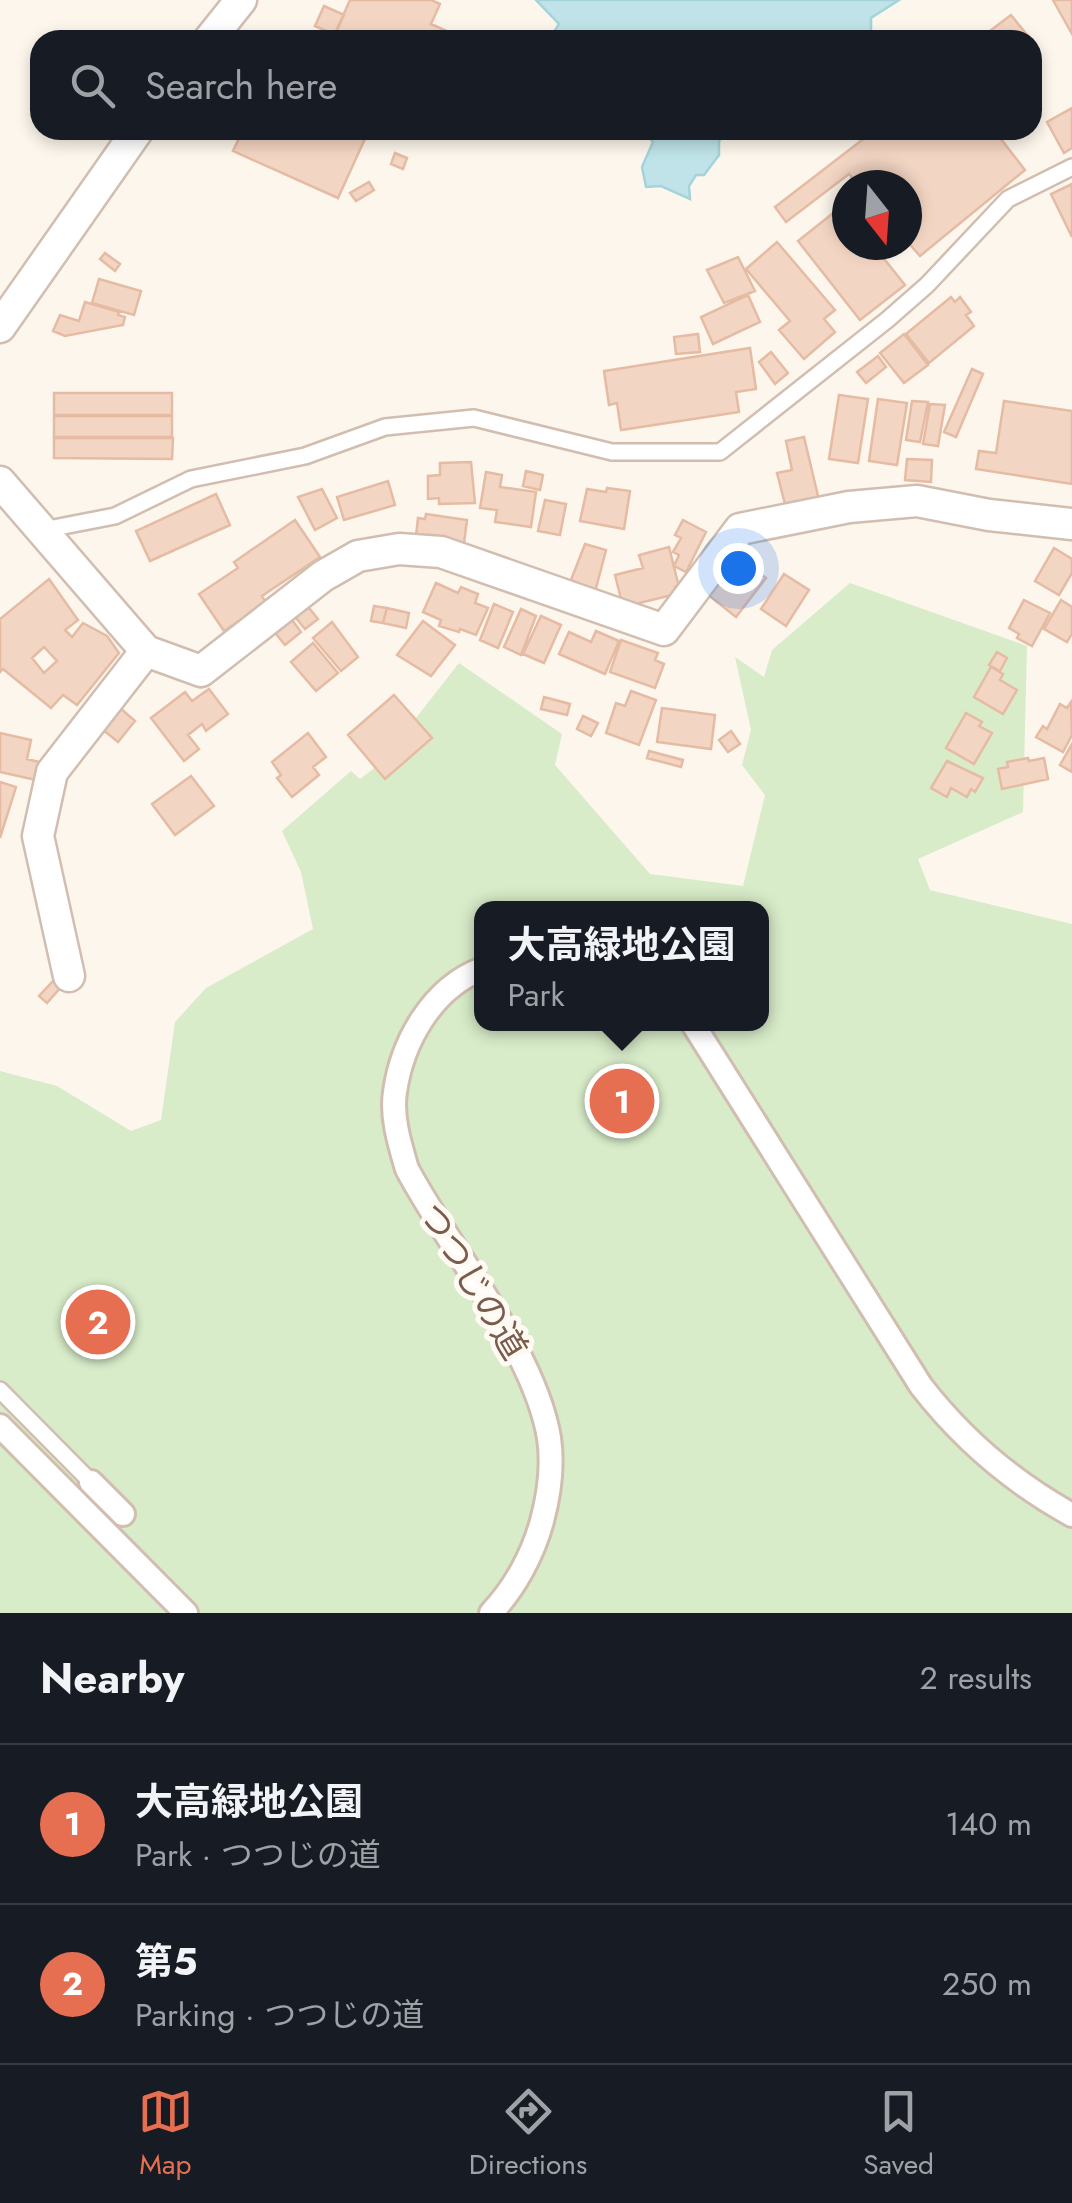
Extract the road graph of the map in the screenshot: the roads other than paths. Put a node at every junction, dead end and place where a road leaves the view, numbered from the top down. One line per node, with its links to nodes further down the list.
1 (241, 0): 2 (street)
2 (217, 30)
3 (131, 140): 5 (street)
4 (1072, 167): 8 (lane)
5 (0, 327)
6 (0, 482): 8 (street)
7 (1072, 524): 9 (street)
8 (39, 530): 9 (street)
9 (146, 652): 11 (street)
10 (474, 975): 19 (street, つつじの道)
11 (69, 976)
12 (697, 1031): 17 (street)
13 (0, 1390): 15 (lane)
14 (0, 1426): 18 (street)
15 (91, 1482): 16 (street)
16 (123, 1514)
17 (1072, 1515)
18 (186, 1613)
19 (491, 1613)

